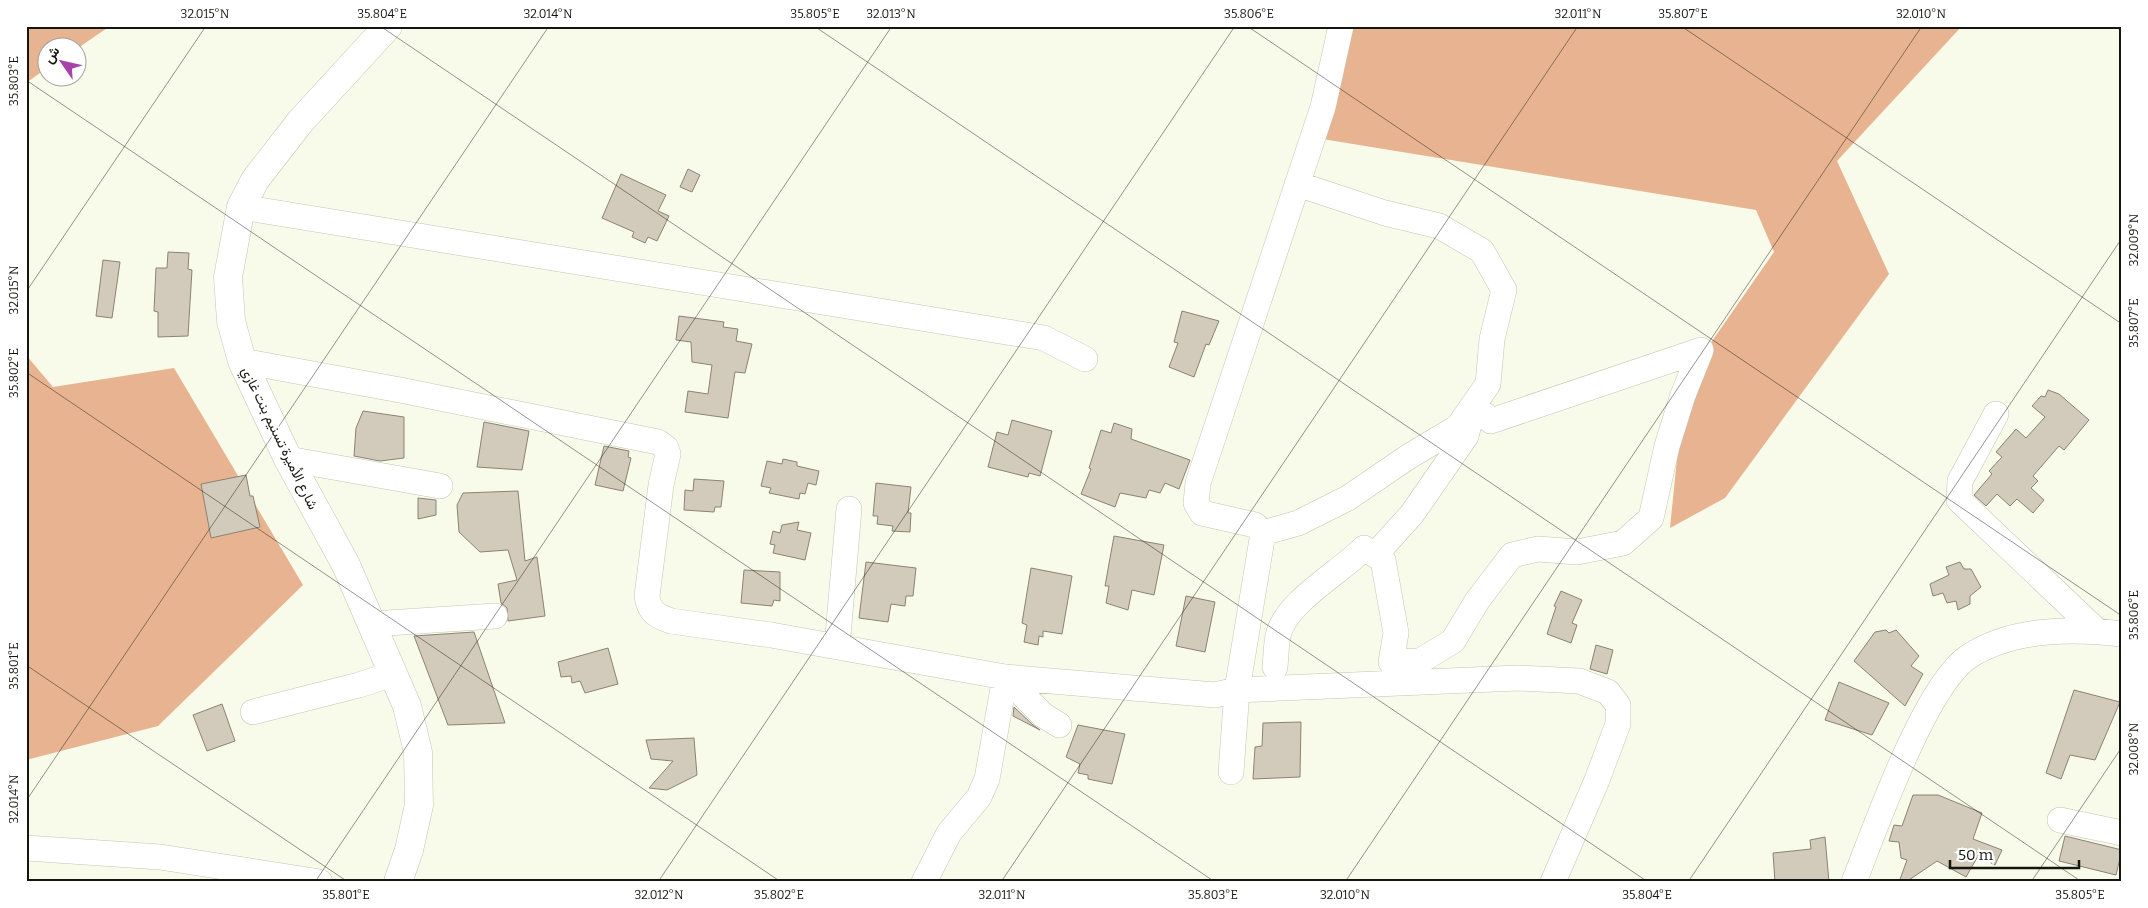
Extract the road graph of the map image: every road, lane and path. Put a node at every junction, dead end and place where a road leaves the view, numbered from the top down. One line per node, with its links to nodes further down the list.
1 (388, 26): 4 (main road, شارع الأميرة تسنيم بنت غازي)
2 (1341, 26): 3 (street)
3 (1297, 184): 7 (street); 12 (street)
4 (241, 207): 5 (street); 6 (main road, شارع الأميرة تسنيم بنت غازي)
5 (1085, 359)
6 (242, 361): 9 (main road, شارع الأميرة تسنيم بنت غازي); 18 (street)
7 (1474, 405): 12 (street); 13 (street); 13 (street)
8 (1996, 414): 16 (street)
9 (288, 459): 10 (street); 15 (main road, شارع الأميرة تسنيم بنت غازي)
10 (440, 486)
11 (849, 508): 18 (street)
12 (1263, 533): 22 (street)
13 (1376, 555): 19 (street)
14 (495, 616): 15 (street)
15 (372, 624): 20 (main road, شارع الأميرة تسنيم بنت غازي)
16 (2097, 631): 17 (street); 33 (street)
17 (2122, 634)
18 (837, 647): 21 (street)
19 (1275, 667)
20 (393, 674): 23 (street); 30 (main road, شارع الأميرة تسنيم بنت غازي)
21 (1005, 676): 22 (street); 24 (street); 31 (street)
22 (1238, 690): 25 (street); 32 (street)
23 (253, 712)
24 (1059, 725)
25 (1231, 772)
26 (2060, 820): 27 (street)
27 (2122, 834)
28 (26, 848): 29 (street)
29 (320, 882)
30 (398, 882)
31 (924, 882)
32 (1553, 882)
33 (1854, 882)

